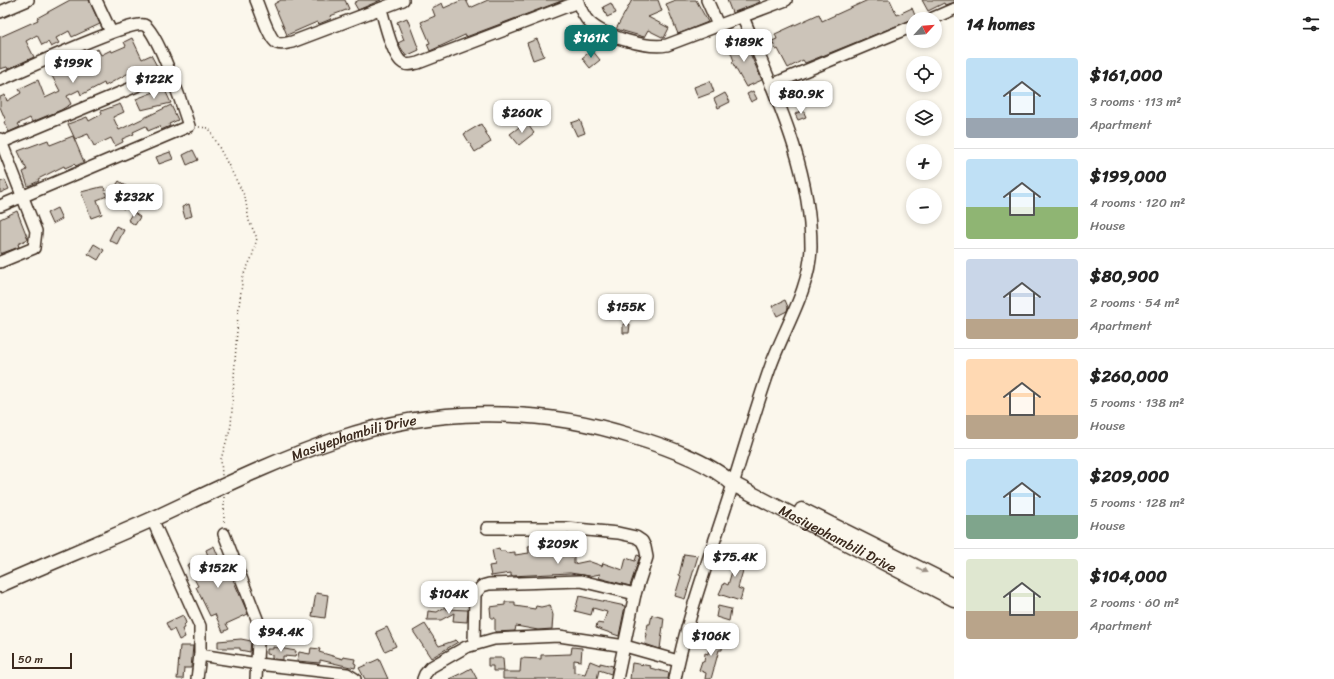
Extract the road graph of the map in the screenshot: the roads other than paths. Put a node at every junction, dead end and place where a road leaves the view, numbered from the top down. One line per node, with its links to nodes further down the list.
1 (28, 0): 8 (street)
2 (96, 0): 16 (street)
3 (256, 0): 9 (street)
4 (403, 0): 9 (street)
5 (707, 0): 14 (street)
6 (786, 0): 13 (street)
7 (578, 1): 9 (street); 14 (street)
8 (11, 3): 11 (street)
9 (381, 9)
10 (954, 9): 12 (street)
11 (0, 12)
12 (942, 14)
13 (743, 17): 14 (street); 19 (street)
14 (718, 25)
15 (906, 29): 19 (street)
16 (111, 32): 17 (street); 18 (street)
17 (170, 72): 20 (street); 21 (street)
18 (0, 80)
19 (771, 85): 24 (street)
20 (0, 141): 21 (street)
21 (24, 198): 22 (street); 23 (street)
22 (0, 206)
23 (0, 262)
24 (731, 479): 25 (main road, Masiyephambili Drive); 29 (main road, Masiyephambili Drive, one-way to 29); 31 (main road, Masiyephambili Drive); 35 (street)
25 (152, 519): 28 (main road, Masiyephambili Drive); 34 (street)
26 (487, 528): 30 (street)
27 (224, 534): 36 (street)
28 (0, 585)
29 (954, 586)
30 (635, 594): 32 (street); 33 (street)
31 (954, 599)
32 (474, 644): 33 (street); 40 (street)
33 (625, 646): 35 (street); 41 (street)
34 (200, 655): 36 (street); 37 (street)
35 (678, 661): 42 (street)
36 (258, 664): 38 (street); 39 (street)
37 (197, 679)
38 (256, 679)
39 (355, 679)
40 (423, 679)
41 (617, 679)
42 (675, 679)

